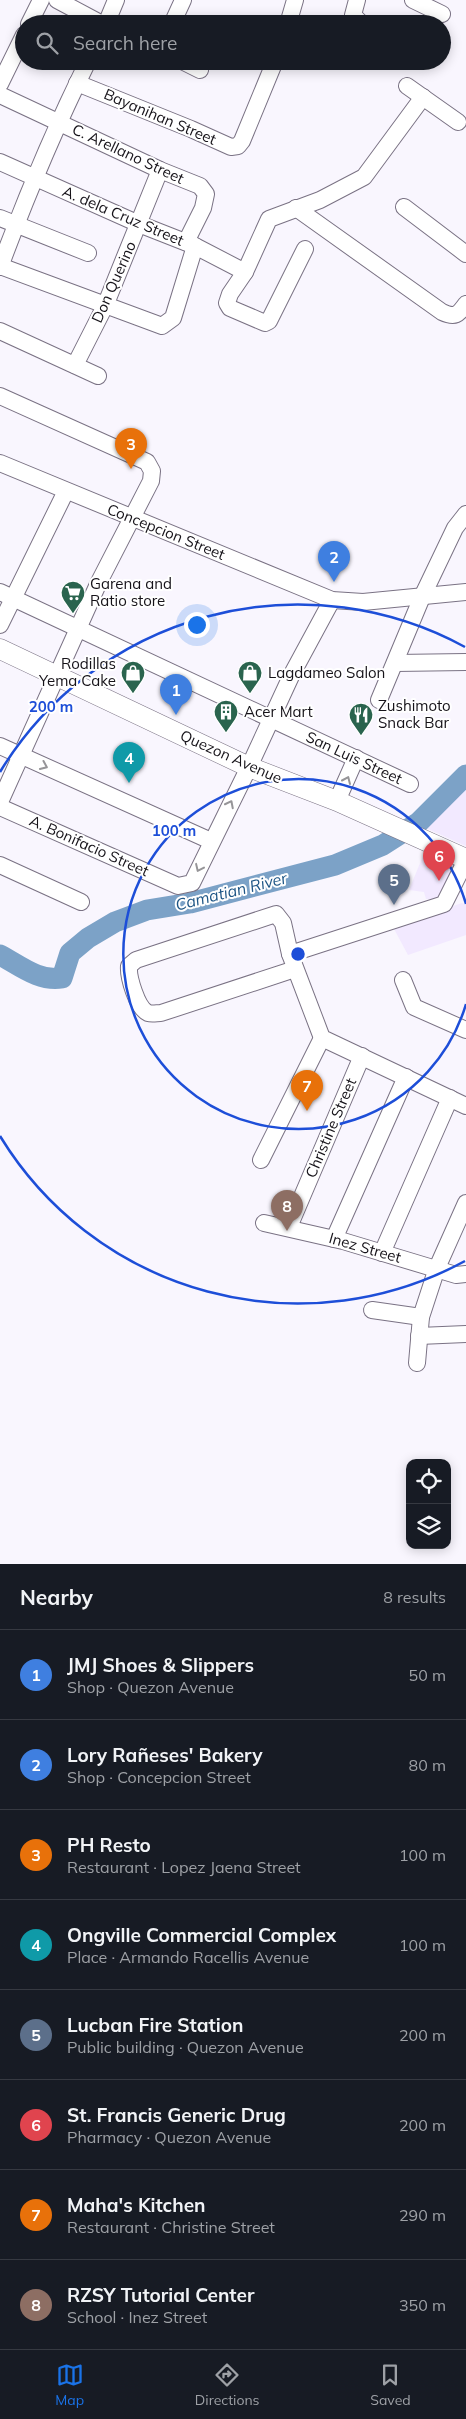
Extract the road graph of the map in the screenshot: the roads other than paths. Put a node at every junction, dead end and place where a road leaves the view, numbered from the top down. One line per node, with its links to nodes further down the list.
1 (41, 0): 8 (street)
2 (57, 0): 9 (street)
3 (116, 0): 10 (street)
4 (183, 0): 11 (street)
5 (296, 0): 12 (street)
6 (357, 0): 13 (street)
7 (412, 0): 14 (street)
8 (34, 15)
9 (85, 15)
10 (110, 15)
11 (176, 15)
12 (291, 15)
13 (353, 15)
14 (434, 15)
15 (15, 53): 19 (street)
16 (84, 70): 18 (street)
17 (271, 70): 18 (street, Bayanihan Street)
18 (77, 83): 23 (street)
19 (0, 84)
20 (407, 86): 22 (street)
21 (0, 95): 23 (street, C. Arellano Street)
22 (422, 97): 24 (street); 29 (street)
23 (58, 122): 26 (street, C. Arellano Street); 27 (street)
24 (458, 122)
25 (0, 162): 27 (street, A. dela Cruz Street)
26 (160, 170): 31 (street, Don Querino); 32 (street, C. Arellano Street)
27 (35, 178): 30 (street); 31 (street, A. dela Cruz Street)
28 (404, 207): 35 (street)
29 (296, 208): 37 (street); 38 (street)
30 (8, 222): 34 (street); 36 (street)
31 (139, 224): 32 (street, A. dela Cruz Street); 39 (street, Don Querino)
32 (191, 244): 37 (street, A. dela Cruz Street); 39 (street)
33 (304, 249): 37 (street)
34 (88, 253)
35 (466, 254)
36 (0, 266): 39 (street)
37 (245, 272)
38 (466, 304)
39 (105, 306): 41 (street, Don Querino)
40 (0, 332): 41 (street)
41 (75, 365): 42 (street)
42 (98, 376)
43 (0, 396): 47 (street)
44 (0, 463): 45 (street, Concepcion Street)
45 (66, 491): 47 (street, Concepcion Street); 49 (street)
46 (466, 514): 50 (street)
47 (131, 517): 51 (street, Concepcion Street); 53 (street)
48 (466, 592): 50 (street, Concepcion Street)
49 (7, 595): 52 (street); 53 (street, San Luis Street)
50 (422, 596): 51 (street, Concepcion Street); 56 (street)
51 (332, 600): 59 (street)
52 (0, 625)
53 (78, 630): 57 (street); 59 (street, San Luis Street)
54 (0, 649): 57 (main road, Quezon Avenue)
55 (466, 662): 56 (street)
56 (395, 663): 58 (street)
57 (56, 676): 61 (street); 63 (main road, Quezon Avenue)
58 (379, 700)
59 (271, 720): 62 (street, San Luis Street); 63 (street)
60 (0, 746): 61 (street)
61 (21, 756): 66 (street); 68 (street, one-way to 68)
62 (356, 758): 64 (street, San Luis Street); 65 (street, one-way to 62)
63 (250, 767): 65 (main road, Quezon Avenue); 68 (street, one-way to 63)
64 (410, 784)
65 (337, 801): 69 (main road, Quezon Avenue)
66 (0, 802)
67 (0, 807): 68 (street, A. Bonifacio Street, one-way to 67)
68 (211, 841)
69 (466, 859): 72 (street)
70 (0, 865): 71 (street)
71 (81, 902)
72 (292, 962): 72 (street); 75 (street)
73 (403, 980): 74 (street)
74 (466, 1030)
75 (322, 1038): 76 (street); 80 (street)
76 (362, 1056): 77 (street); 83 (street, Christine Street)
77 (406, 1077): 78 (street); 84 (street)
78 (450, 1098): 79 (street); 85 (street)
79 (466, 1106)
80 (261, 1160)
81 (466, 1203): 86 (street)
82 (264, 1223): 83 (street, Inez Street)
83 (288, 1227): 84 (street, Inez Street)
84 (334, 1239): 85 (street, Inez Street)
85 (382, 1253): 86 (street, Inez Street)
86 (437, 1268): 87 (street, Inez Street); 89 (street)
87 (466, 1274)
88 (372, 1310): 89 (street)
89 (421, 1317): 91 (street)
90 (466, 1334): 91 (street)
91 (419, 1336): 92 (street)
92 (417, 1363)

